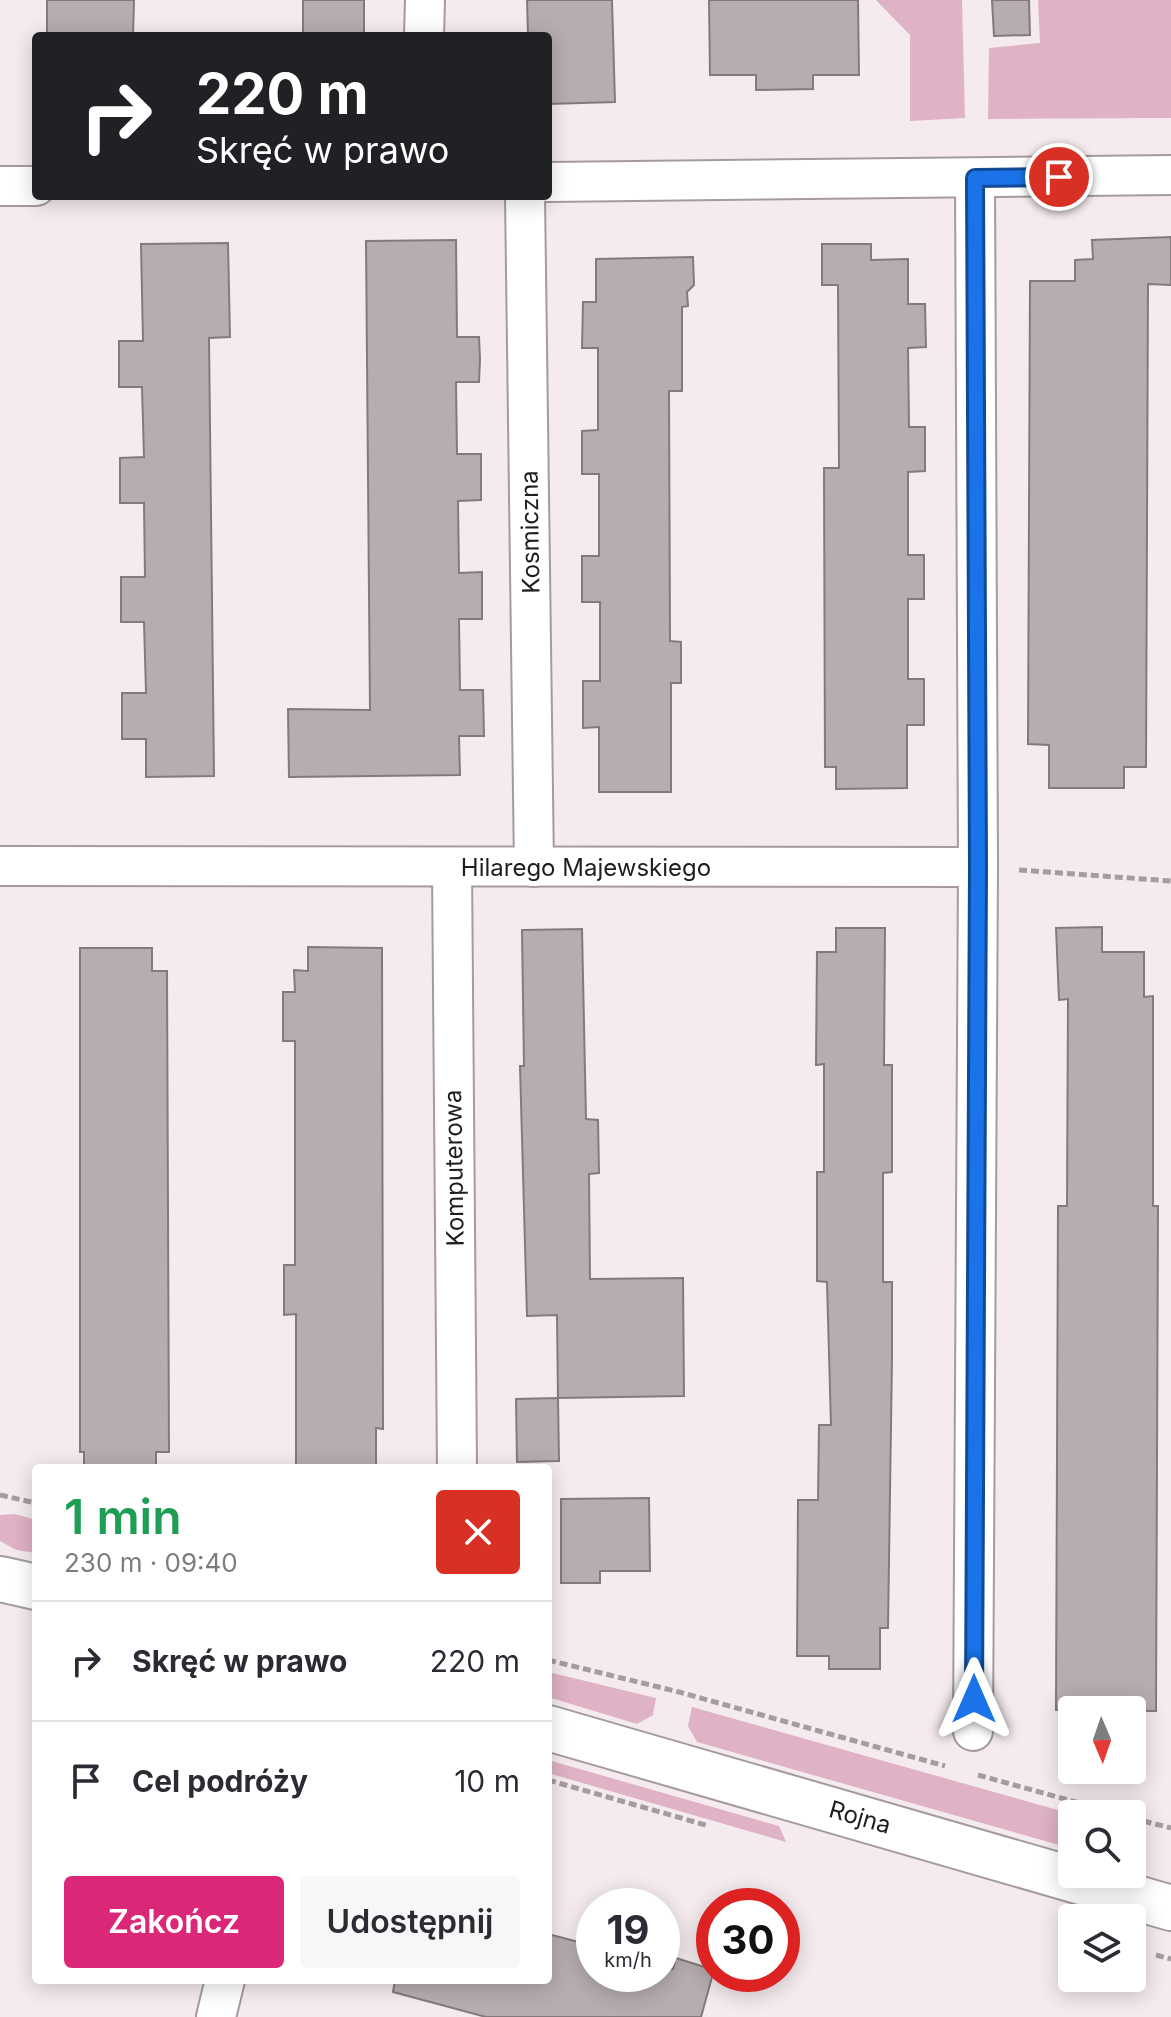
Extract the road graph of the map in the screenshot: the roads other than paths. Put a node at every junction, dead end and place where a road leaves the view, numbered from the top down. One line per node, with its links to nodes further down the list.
1 (425, 0): 2 (street)
2 (424, 32)
3 (1171, 175): 4 (street)
4 (975, 178): 5 (street); 12 (street)
5 (552, 182)
6 (0, 186): 7 (street)
7 (32, 186)
8 (525, 200): 11 (street, Kosmiczna)
9 (0, 866): 10 (street, Hilarego Majewskiego)
10 (452, 867): 11 (street, Hilarego Majewskiego); 13 (street, Komputerowa)
11 (534, 867): 12 (street, Hilarego Majewskiego)
12 (978, 867): 17 (street)
13 (457, 1464)
14 (0, 1579): 15 (street)
15 (32, 1586)
16 (552, 1729): 18 (street, Rojna)
17 (973, 1731)
18 (1171, 1908)
19 (224, 1984): 20 (street)
20 (216, 2017)

